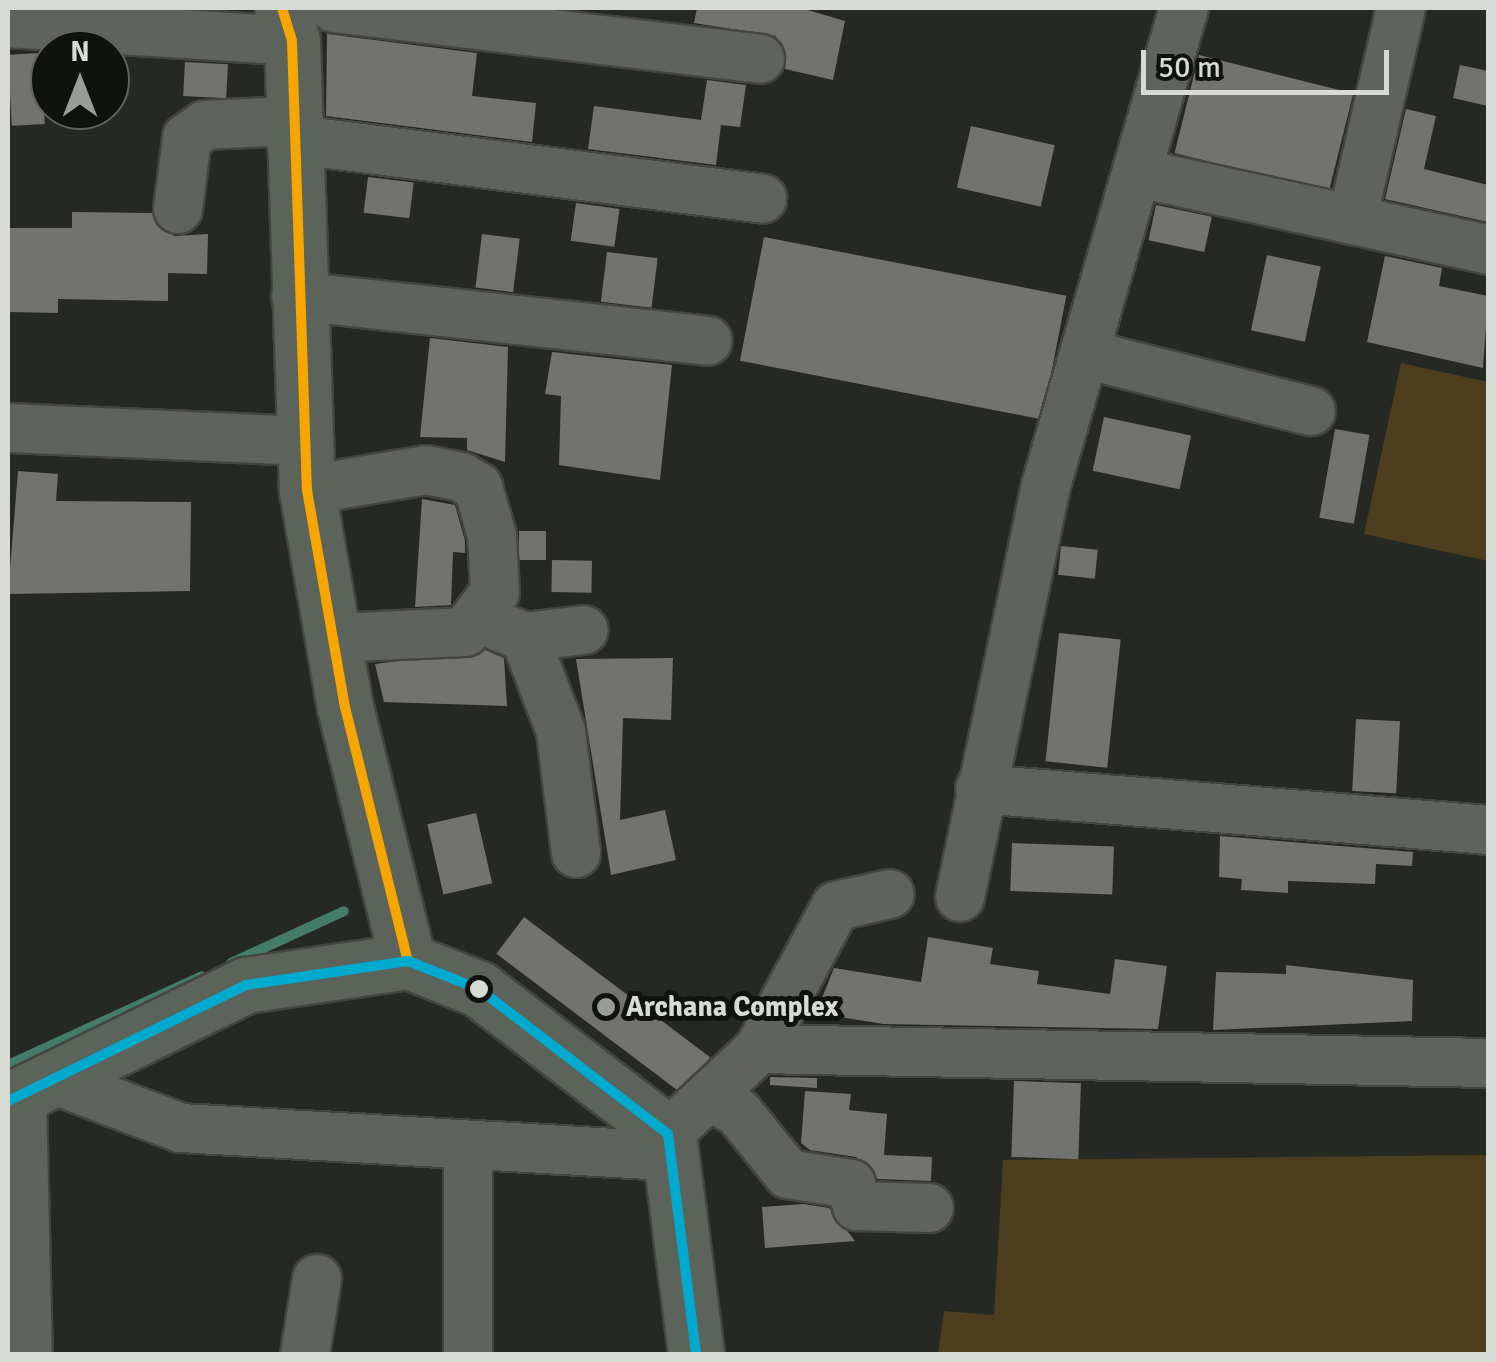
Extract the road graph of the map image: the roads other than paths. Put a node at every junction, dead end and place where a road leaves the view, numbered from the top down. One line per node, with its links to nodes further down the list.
1 (334, 8): 6 (street)
2 (1184, 8): 8 (street)
3 (1400, 8): 11 (street)
4 (8, 22): 5 (street)
5 (287, 24): 7 (main road)
6 (760, 59)
7 (290, 130): 9 (street); 10 (street); 13 (main road)
8 (1138, 173): 11 (street); 15 (street)
9 (762, 199)
10 (178, 208)
11 (1352, 220): 12 (street)
12 (1488, 250)
13 (296, 296): 14 (street); 18 (main road)
14 (708, 341)
15 (1084, 354): 16 (street); 23 (street)
16 (1311, 412)
17 (8, 428): 18 (street)
18 (305, 466): 19 (street); 22 (main road)
19 (480, 619): 21 (street); 22 (street)
20 (584, 630): 21 (street)
21 (524, 637): 25 (street)
22 (332, 638): 28 (main road)
23 (980, 789): 24 (street); 27 (street)
24 (1488, 830)
25 (576, 853)
26 (890, 894): 29 (street)
27 (960, 898)
28 (408, 961): 31 (main road); 33 (main road)
29 (759, 1049): 30 (street); 32 (street)
30 (1488, 1063)
31 (30, 1094): 34 (street); 37 (street)
32 (709, 1096): 33 (street); 35 (street)
33 (670, 1145): 34 (street); 40 (main road)
34 (468, 1148): 39 (street)
35 (929, 1208)
36 (316, 1279): 38 (street)
37 (28, 1354)
38 (305, 1354)
39 (468, 1354)
40 (696, 1354)

